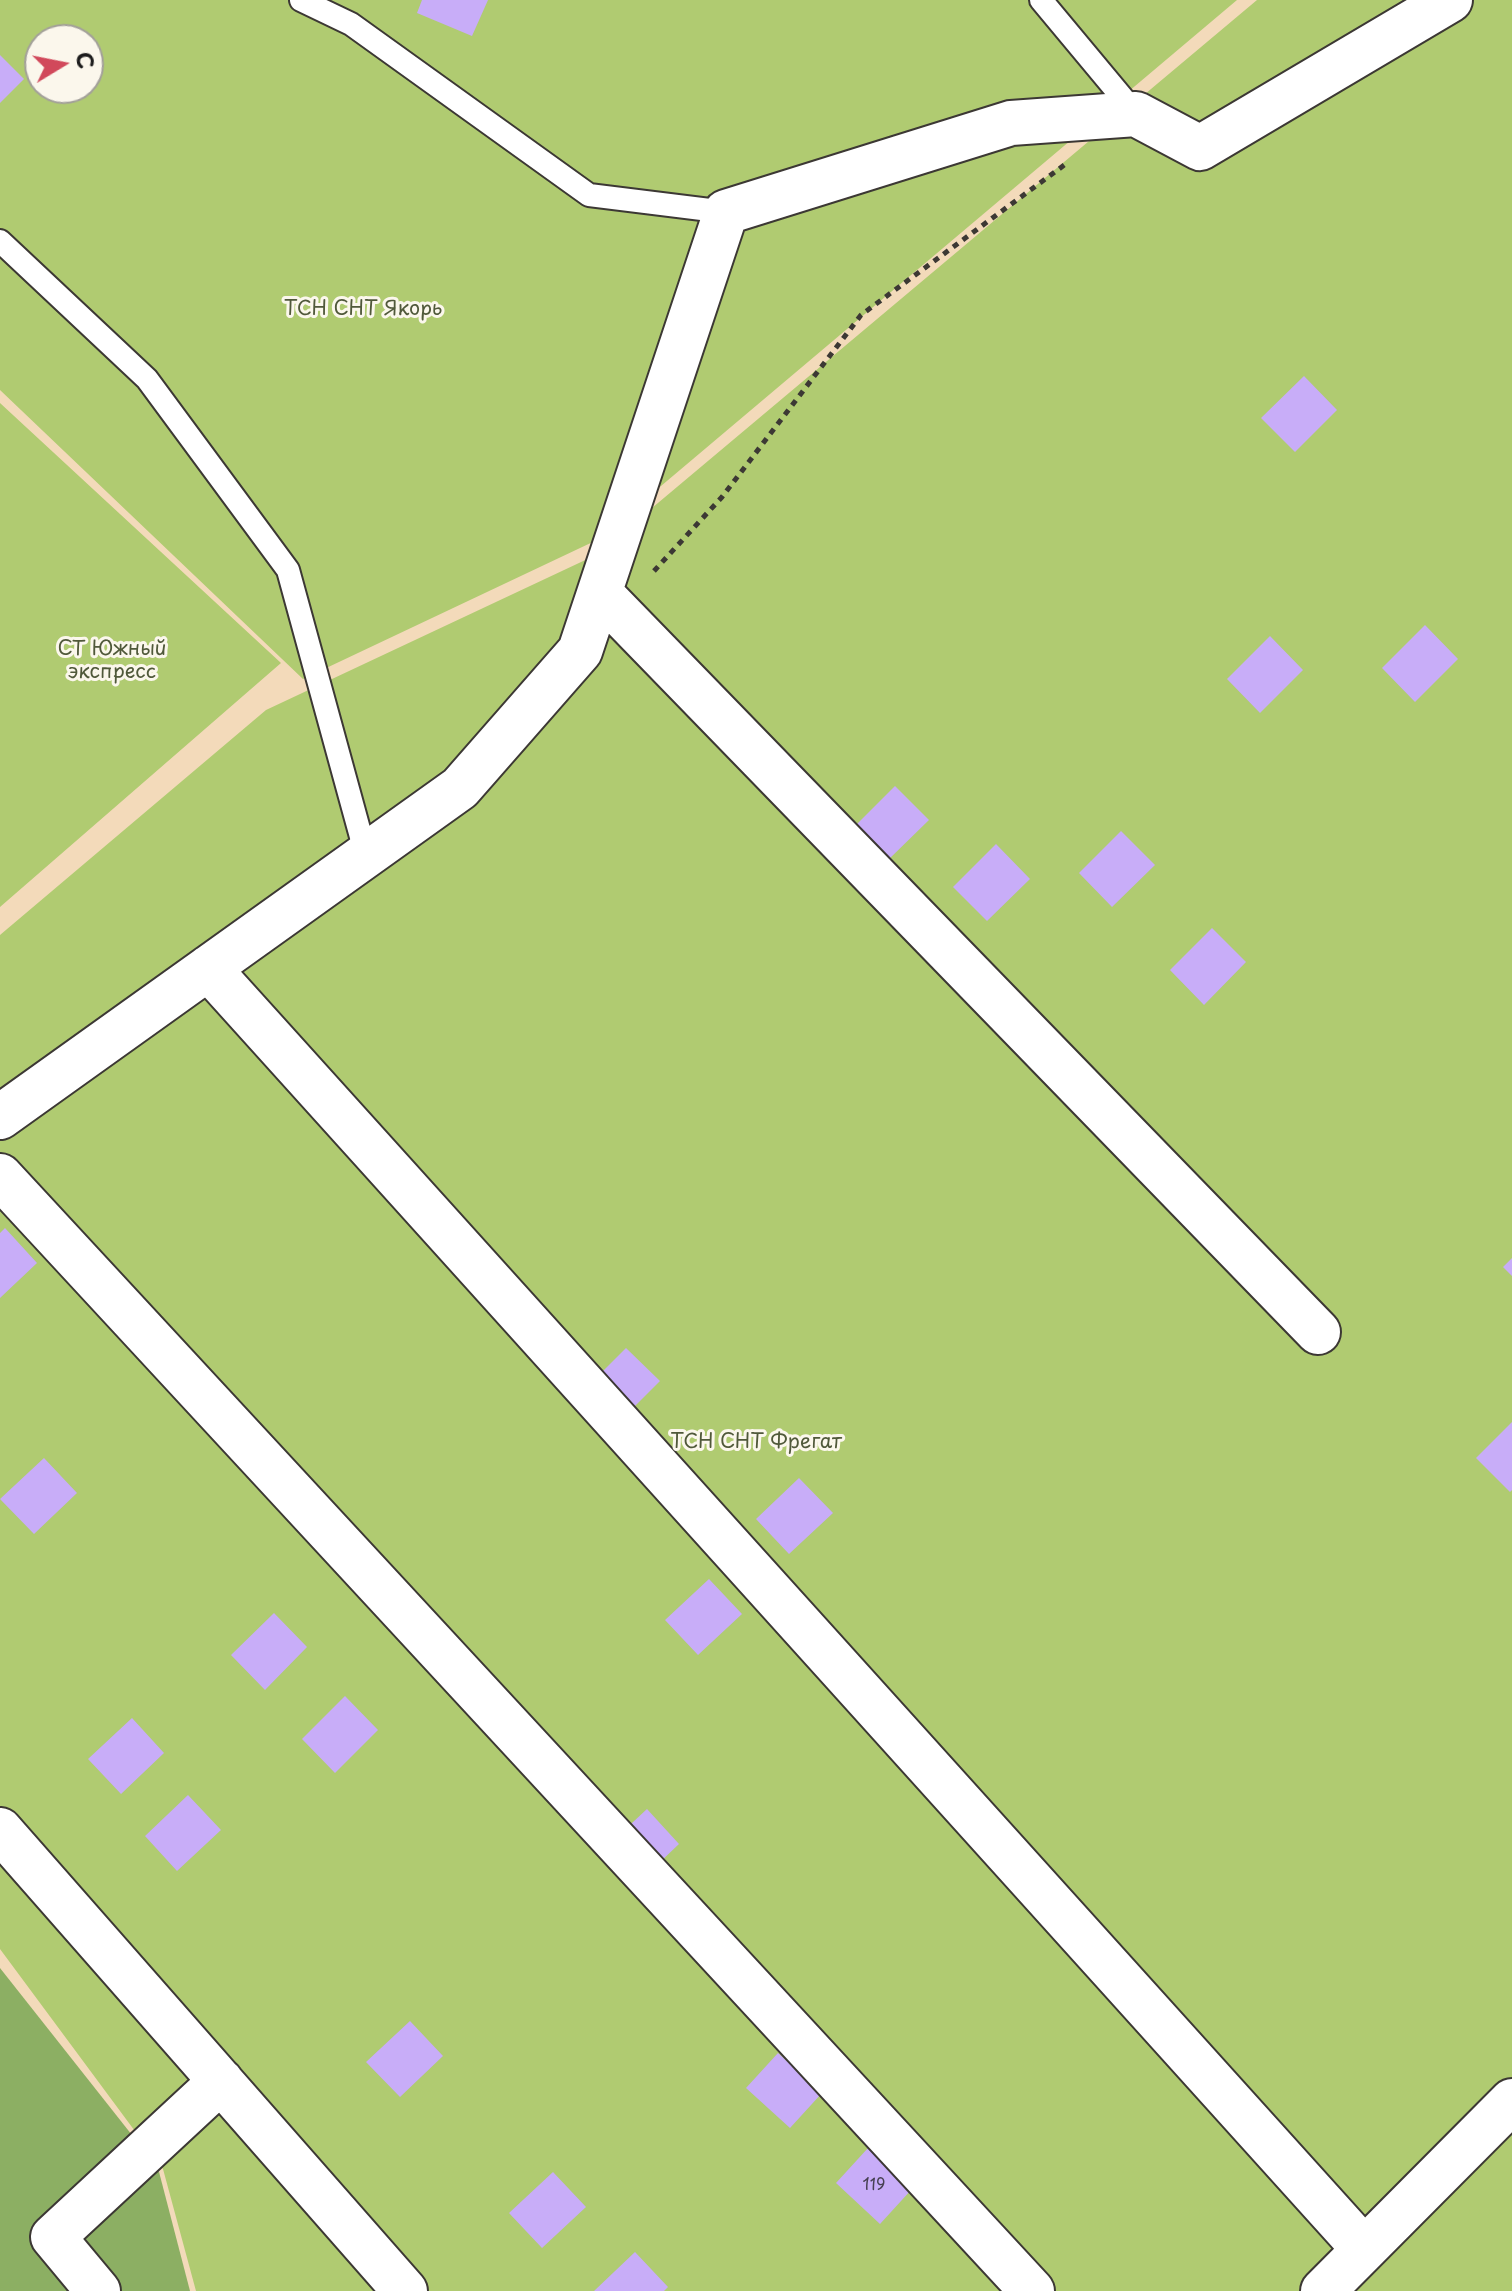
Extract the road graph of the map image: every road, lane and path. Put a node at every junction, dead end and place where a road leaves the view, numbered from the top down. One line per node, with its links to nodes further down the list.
1 (301, 0): 6 (lane)
2 (1041, 0): 4 (lane)
3 (1450, 0): 4 (street)
4 (1136, 114): 6 (street)
5 (1073, 159): 8 (path)
6 (726, 212): 9 (street)
7 (0, 241): 10 (lane)
8 (651, 574)
9 (600, 593): 10 (street); 14 (street)
10 (366, 855): 11 (street)
11 (208, 968): 12 (street); 18 (street)
12 (0, 1117)
13 (0, 1176): 21 (street)
14 (1318, 1332)
15 (0, 1830): 16 (street)
16 (221, 2081): 19 (street); 20 (street)
17 (1512, 2101): 18 (street)
18 (1364, 2249): 22 (street)
19 (98, 2291)
20 (405, 2291)
21 (1032, 2291)
22 (1323, 2291)

